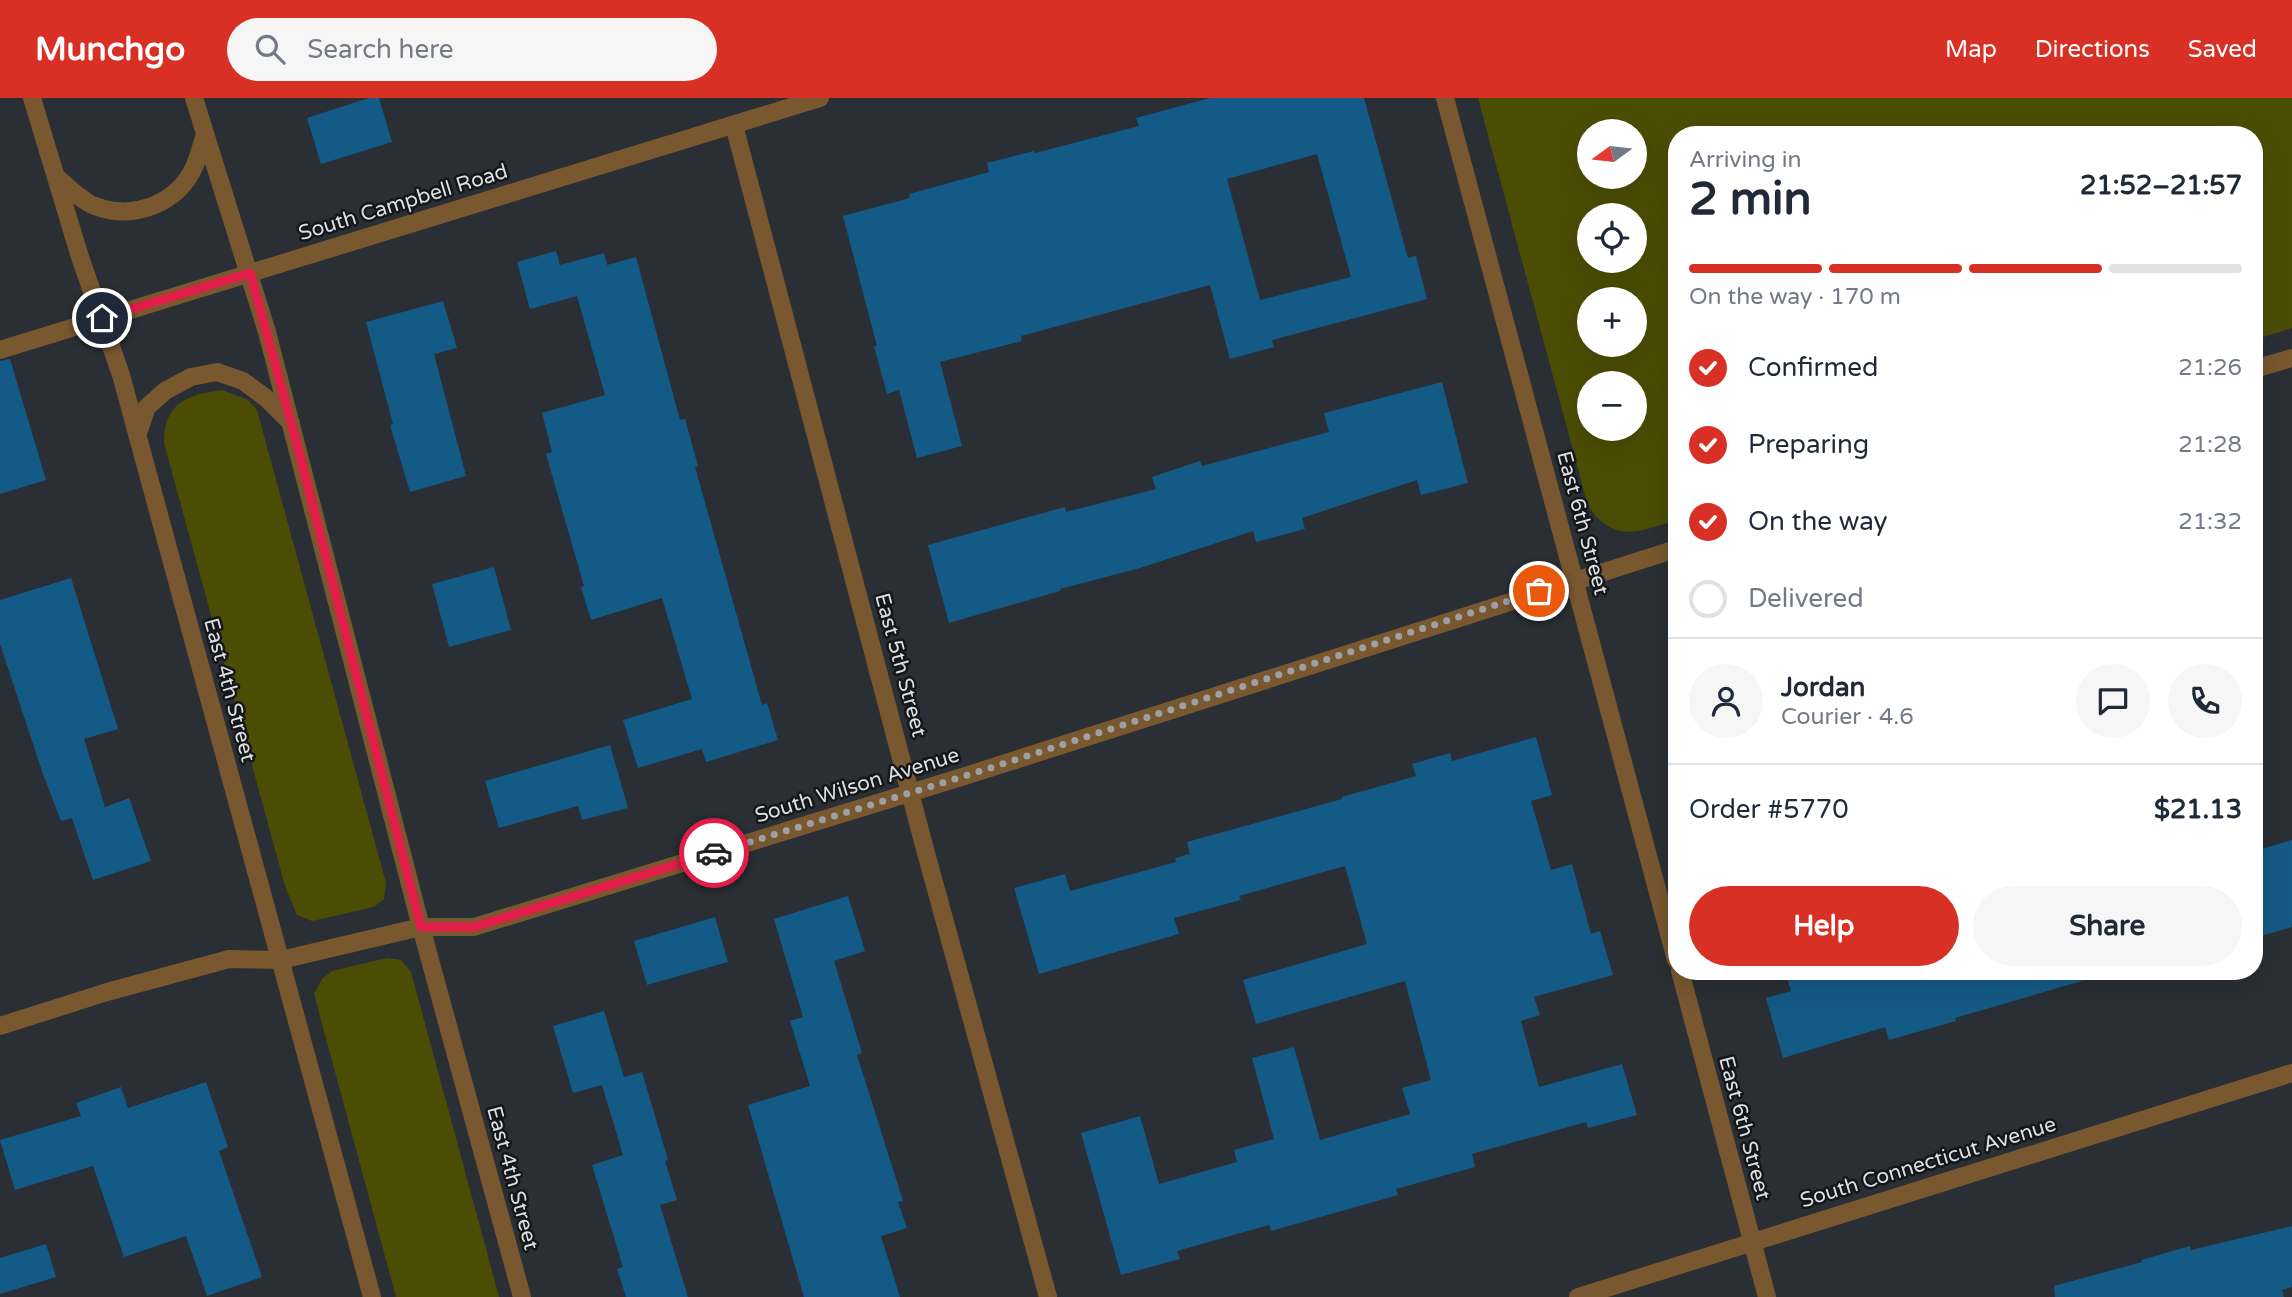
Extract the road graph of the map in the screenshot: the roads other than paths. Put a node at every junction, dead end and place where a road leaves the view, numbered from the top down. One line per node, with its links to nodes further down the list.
1 (32, 98): 7 (street, East 4th Street)
2 (194, 98): 6 (street, East 4th Street)
3 (820, 98): 5 (street, South Campbell Road)
4 (1445, 98): 16 (street, East 6th Street)
5 (734, 125): 8 (street, South Campbell Road); 17 (street, East 5th Street)
6 (205, 134): 7 (street); 8 (street, East 4th Street)
7 (56, 177): 9 (street, East 4th Street)
8 (250, 273): 9 (street, South Campbell Road); 13 (street, East 4th Street)
9 (102, 318): 10 (street, South Campbell Road); 14 (street, East 4th Street)
10 (0, 350)
11 (2292, 358): 12 (street)
12 (2263, 366)
13 (291, 423): 14 (street); 18 (street, East 4th Street)
14 (138, 433): 20 (street, East 4th Street)
15 (1668, 552): 16 (street, South Wilson Avenue)
16 (1575, 581): 17 (street, South Wilson Avenue); 19 (street, East 6th Street)
17 (911, 792): 18 (street, South Wilson Avenue); 27 (street, East 5th Street)
18 (421, 927): 20 (street, South Wilson Avenue); 26 (street, East 4th Street)
19 (1668, 930)
20 (281, 960): 22 (street, South Wilson Avenue); 25 (street, East 4th Street)
21 (1681, 980): 24 (street, East 6th Street)
22 (0, 1026)
23 (2292, 1073): 24 (street, South Connecticut Avenue)
24 (1752, 1242): 28 (street, South Connecticut Avenue); 29 (street, East 6th Street)
25 (372, 1297)
26 (522, 1297)
27 (1048, 1297)
28 (1578, 1297)
29 (1766, 1297)

